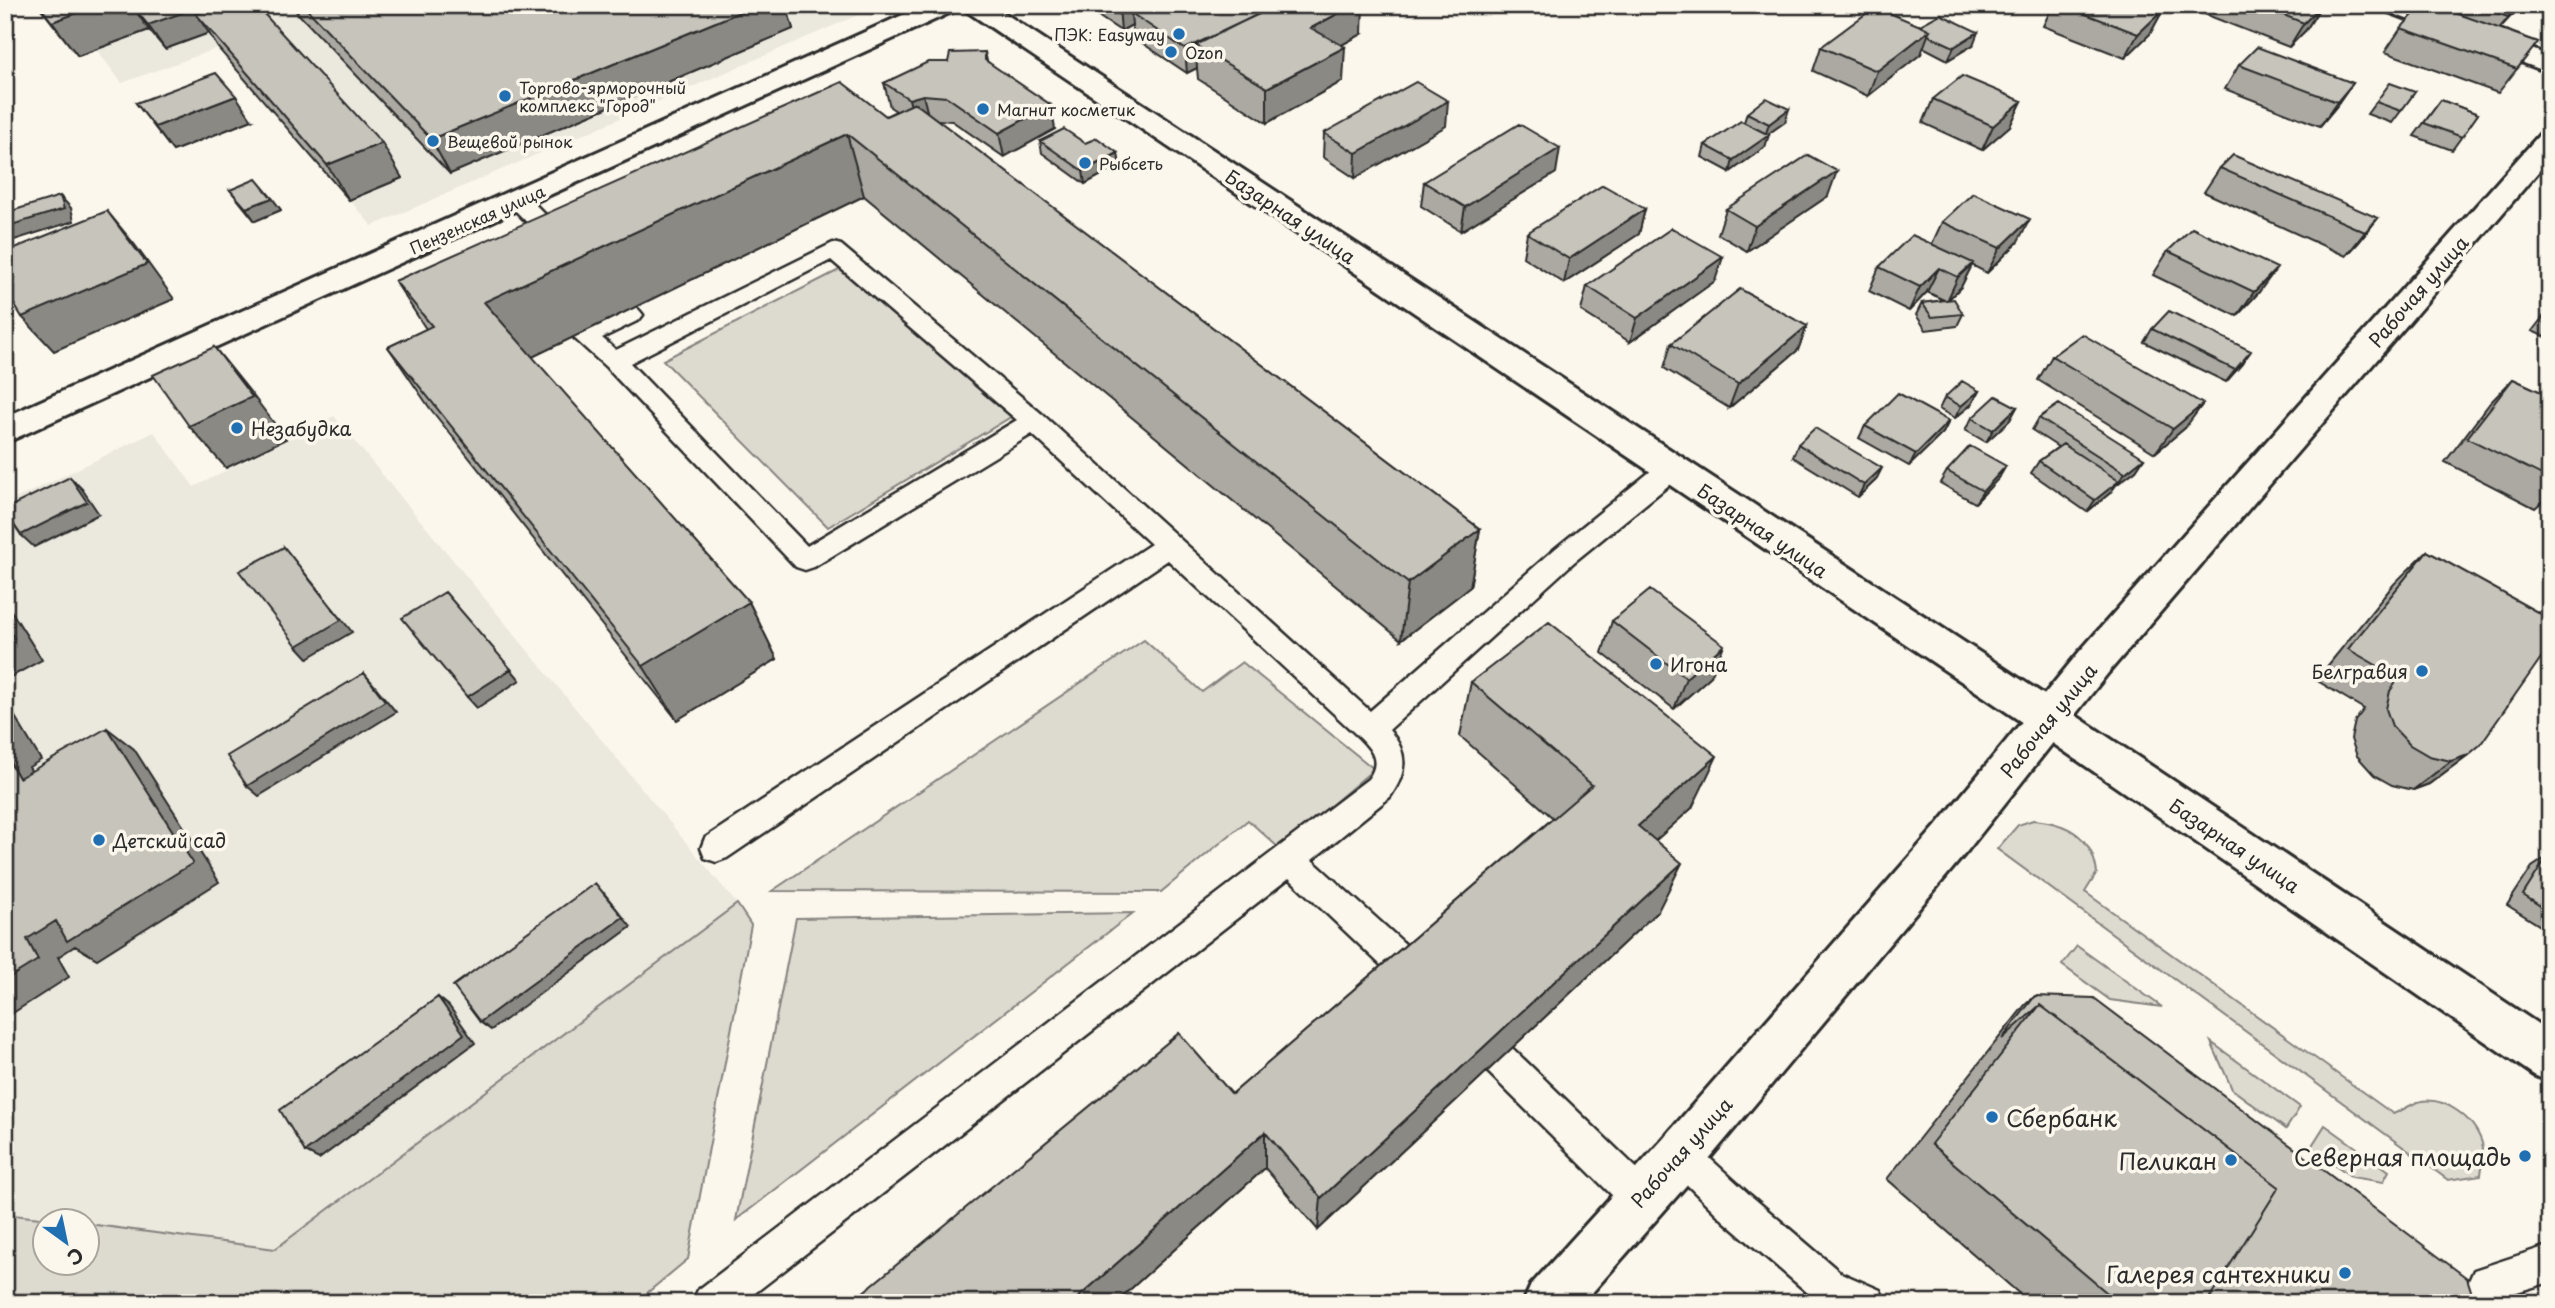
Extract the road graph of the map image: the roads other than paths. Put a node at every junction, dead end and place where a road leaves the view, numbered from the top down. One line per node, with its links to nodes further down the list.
1 (947, 5): 6 (street, Пензенская улица)
2 (974, 5): 12 (street, Базарная улица)
3 (2392, 5): 4 (street)
4 (2550, 65)
5 (2550, 140): 14 (street, Рабочая улица)
6 (518, 200): 7 (lane); 11 (street, Пензенская улица)
7 (578, 261)
8 (626, 311): 9 (lane)
9 (614, 361): 10 (lane); 10 (lane)
10 (1034, 421): 13 (lane)
11 (5, 431)
12 (1671, 469): 14 (street, Базарная улица); 15 (lane)
13 (1168, 546): 15 (lane); 16 (lane)
14 (2049, 719): 20 (street, Базарная улица); 21 (street, Рабочая улица)
15 (1370, 729): 17 (lane)
16 (716, 848)
17 (1290, 859): 18 (lane); 24 (lane)
18 (1414, 974)
19 (1499, 1059): 22 (lane)
20 (2550, 1059)
21 (1681, 1155): 22 (street, Рабочая улица); 26 (lane)
22 (1641, 1198): 25 (street, Рабочая улица)
23 (2550, 1263): 27 (lane)
24 (710, 1303)
25 (1549, 1303)
26 (1867, 1303)
27 (2494, 1303)

